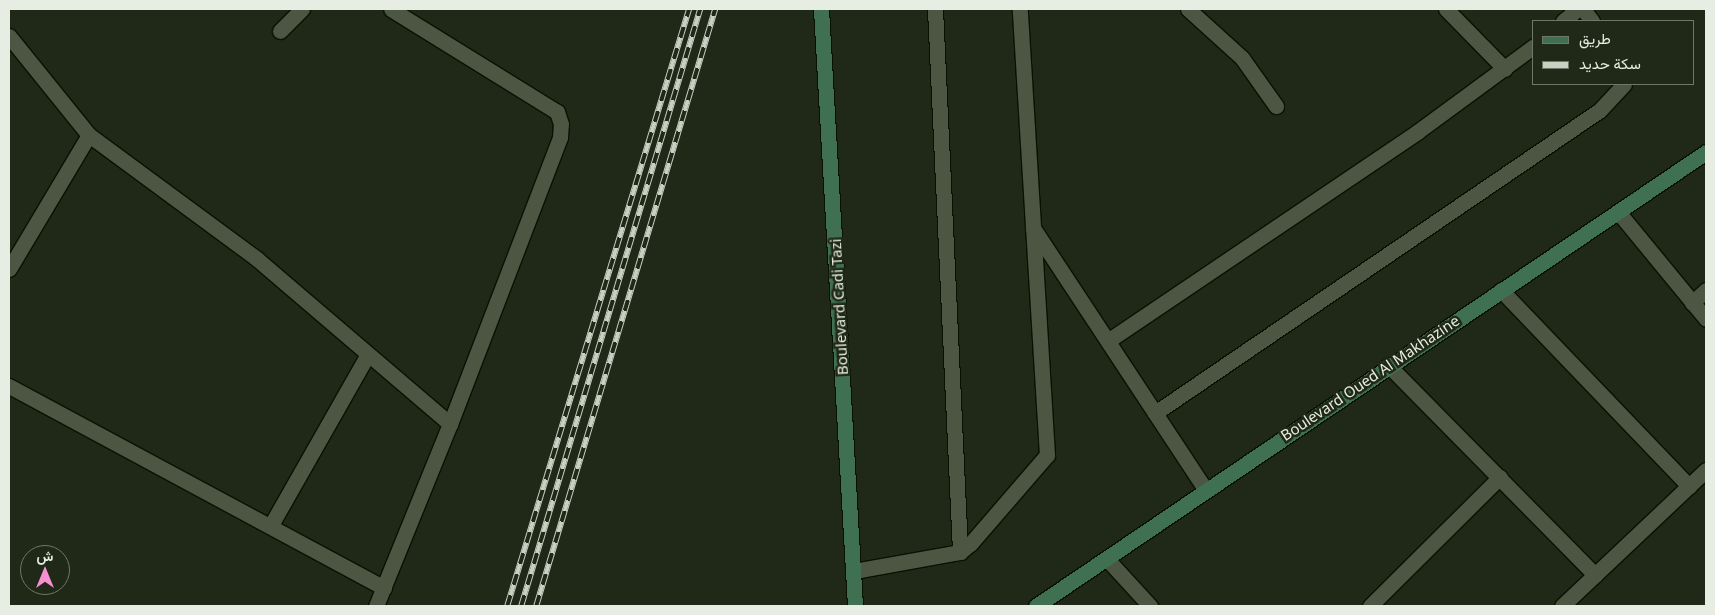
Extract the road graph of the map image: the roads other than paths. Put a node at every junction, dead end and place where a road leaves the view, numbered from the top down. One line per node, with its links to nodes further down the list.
1 (302, 9): 12 (street)
2 (391, 9): 32 (street)
3 (821, 9): 40 (street, Boulevard Cadi Tazi)
4 (935, 9): 38 (street)
5 (1020, 9): 21 (street)
6 (1188, 9): 17 (street)
7 (1446, 9): 15 (street)
8 (1578, 9): 10 (street)
9 (1583, 9): 11 (street)
10 (1564, 20)
11 (1591, 20)
12 (280, 31)
13 (9, 36): 18 (street)
14 (1532, 48): 15 (street)
15 (1506, 69): 27 (street)
16 (1623, 85): 31 (street)
17 (1276, 106)
18 (89, 135): 22 (street); 28 (street)
19 (1706, 152): 20 (street, Boulevard Oued Al Makhazine)
20 (1619, 212): 23 (street, Boulevard Oued Al Makhazine); 25 (street)
21 (1032, 226): 27 (street); 38 (street)
22 (9, 269)
23 (1501, 290): 29 (street, Boulevard Oued Al Makhazine); 35 (street)
24 (1706, 290): 25 (street)
25 (1692, 303): 26 (street)
26 (1706, 319)
27 (1109, 340): 31 (street)
28 (367, 356): 32 (street); 37 (street)
29 (1388, 365): 34 (street); 36 (street, Boulevard Oued Al Makhazine)
30 (9, 386): 37 (street)
31 (1156, 413): 36 (street)
32 (450, 424): 42 (street)
33 (1706, 470): 35 (street)
34 (1500, 477): 41 (street); 48 (street)
35 (1689, 486): 41 (street)
36 (1206, 489): 39 (street, Boulevard Oued Al Makhazine)
37 (272, 525): 42 (street)
38 (960, 552): 40 (street)
39 (1106, 559): 46 (street, Boulevard Oued Al Makhazine); 47 (street)
40 (854, 571): 45 (street, Boulevard Cadi Tazi)
41 (1595, 576): 43 (street)
42 (384, 588): 44 (street)
43 (1570, 604)
44 (376, 606)
45 (855, 606)
46 (1036, 606)
47 (1150, 606)
48 (1370, 606)

